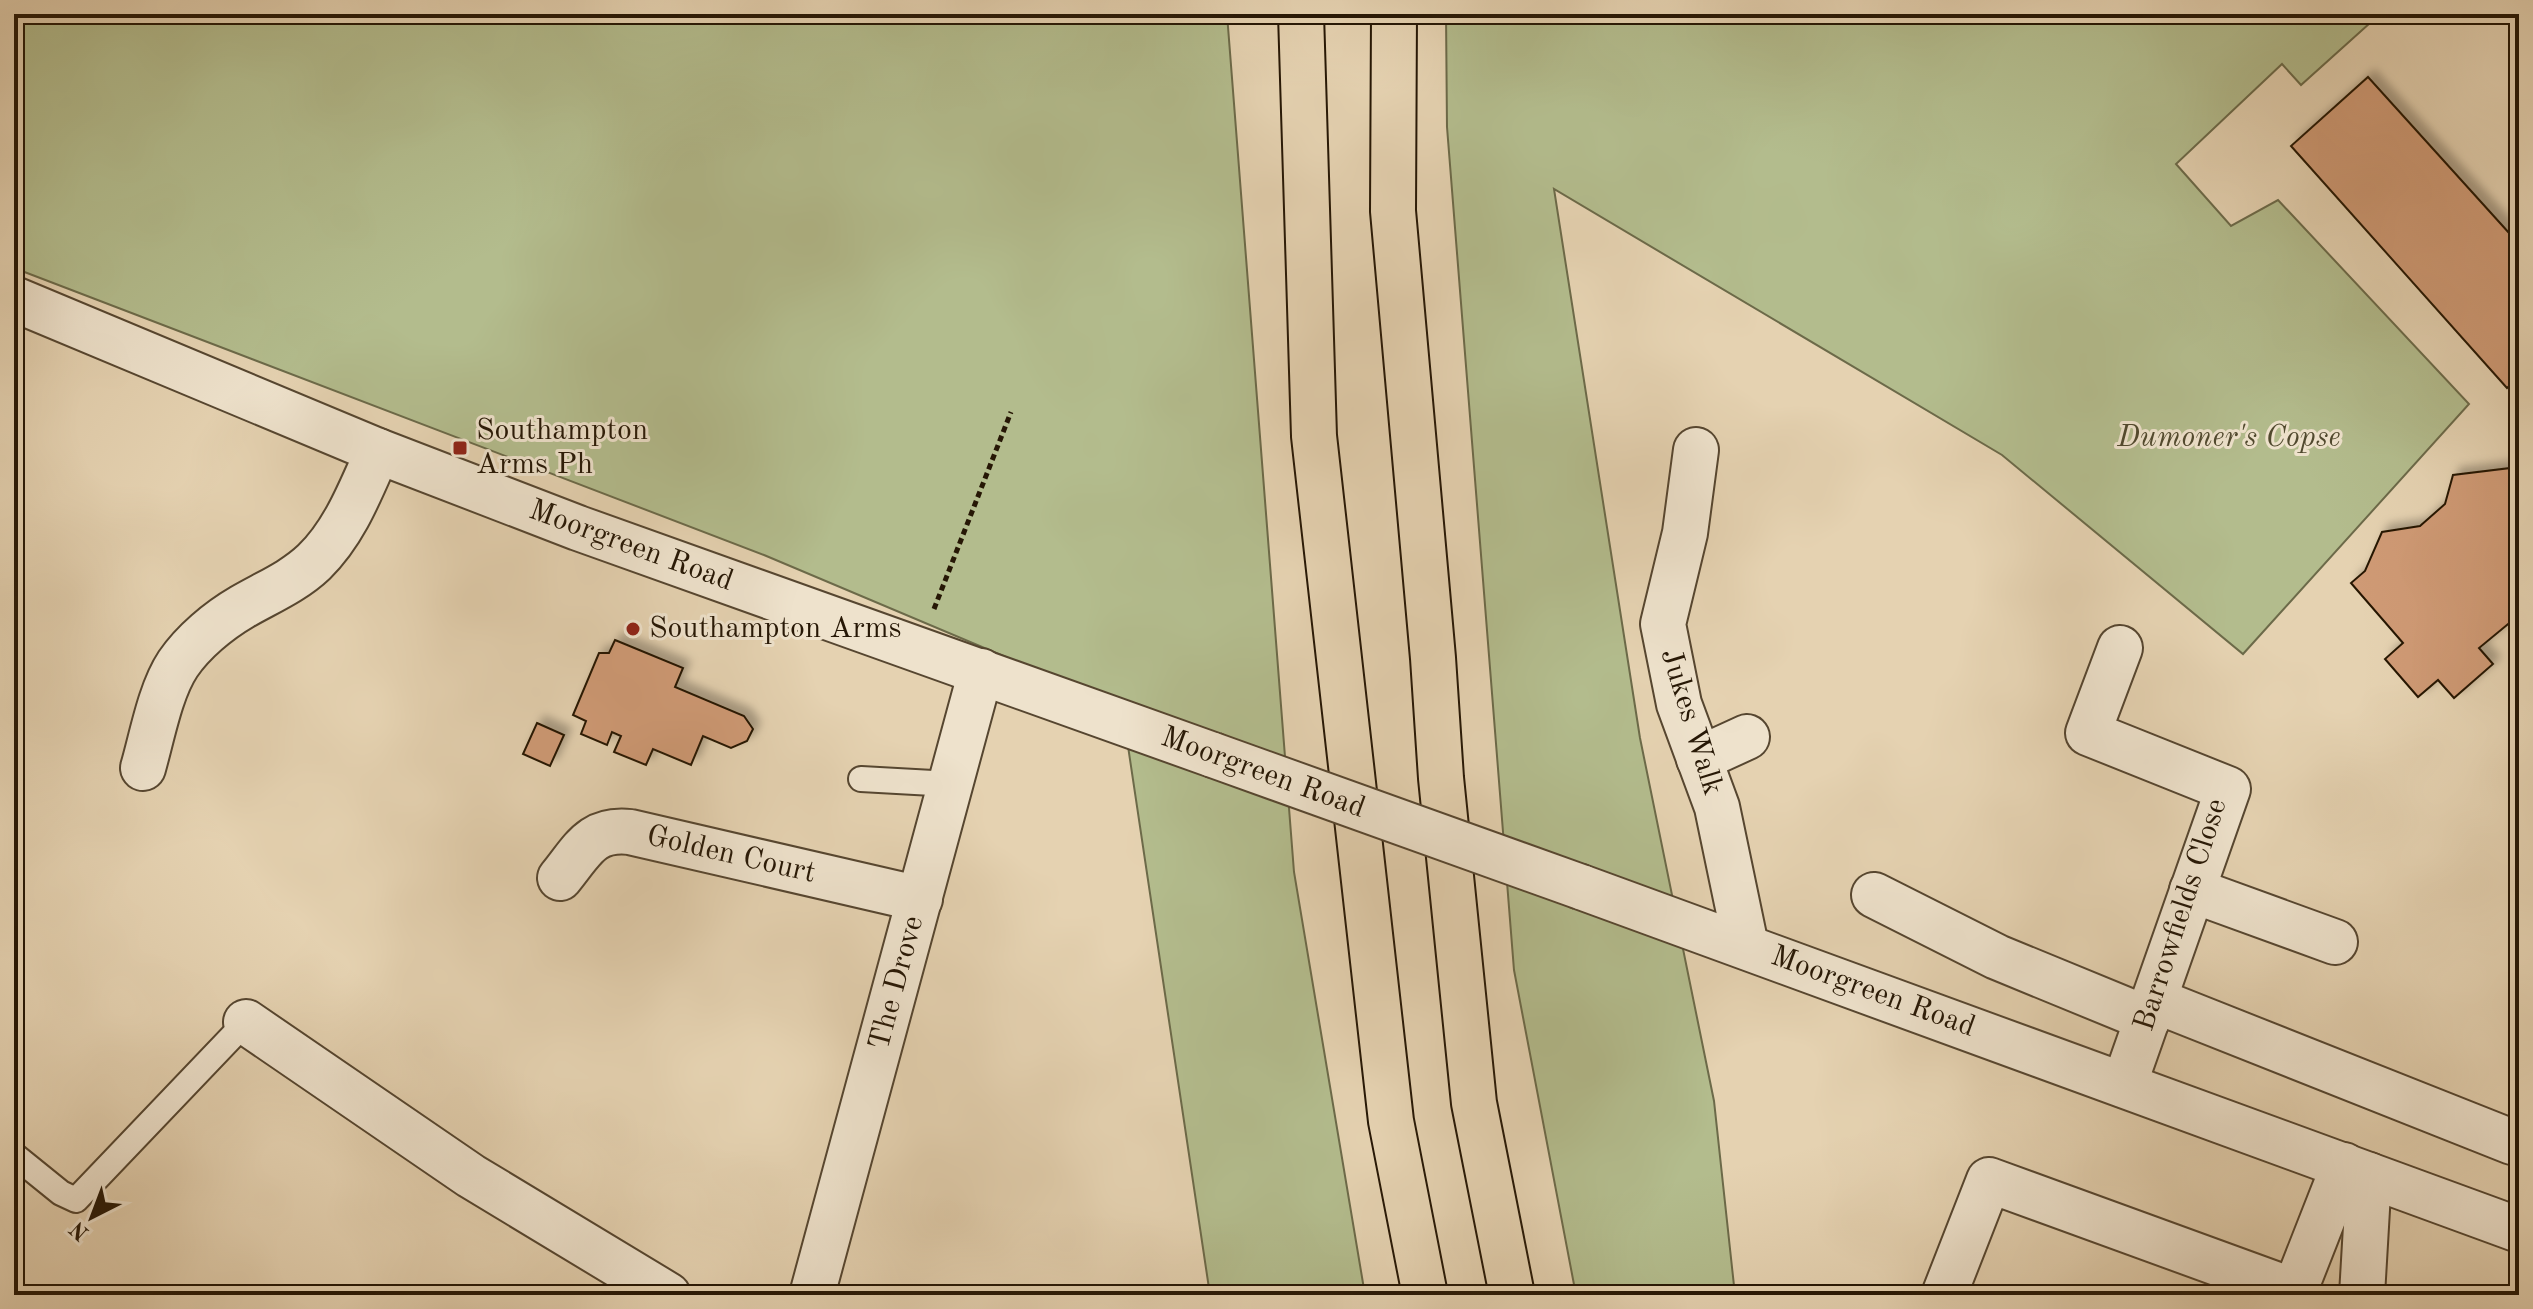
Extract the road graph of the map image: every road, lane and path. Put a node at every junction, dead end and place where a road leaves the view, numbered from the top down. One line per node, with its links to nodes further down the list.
1 (1301, 14): 31 (highway)
2 (1394, 14): 32 (highway)
3 (14, 299): 6 (street, Moorgreen Road)
4 (1011, 412): 8 (path)
5 (1696, 450): 11 (street, Jukes Walk)
6 (378, 451): 8 (street, Moorgreen Road); 12 (street)
7 (2120, 648): 16 (street, Barrowfields Close)
8 (919, 649): 9 (street, Moorgreen Road)
9 (981, 671): 14 (street, The Drove); 20 (street, Moorgreen Road, bridge)
10 (1747, 737): 11 (street)
11 (1699, 759): 20 (street, Jukes Walk)
12 (143, 768)
13 (861, 779): 14 (lane)
14 (951, 784): 18 (street, The Drove)
15 (560, 878): 18 (street, Golden Court)
16 (2192, 890): 19 (street); 21 (street, Barrowfields Close)
17 (1874, 895): 21 (street)
18 (920, 899): 30 (street, The Drove)
19 (2335, 942)
20 (1746, 946): 23 (street, Moorgreen Road)
21 (2151, 1009): 23 (street, Barrowfields Close); 24 (street)
22 (246, 1022): 25 (lane); 29 (street)
23 (2124, 1085): 26 (street, Moorgreen Road)
24 (2512, 1142)
25 (14, 1155)
26 (2357, 1170): 27 (street, Moorgreen Road); 28 (street); 34 (street)
27 (2519, 1230)
28 (2294, 1293): 33 (street)
29 (668, 1295)
30 (812, 1295)
31 (1425, 1295)
32 (1512, 1295)
33 (1944, 1295)
34 (2362, 1295)

